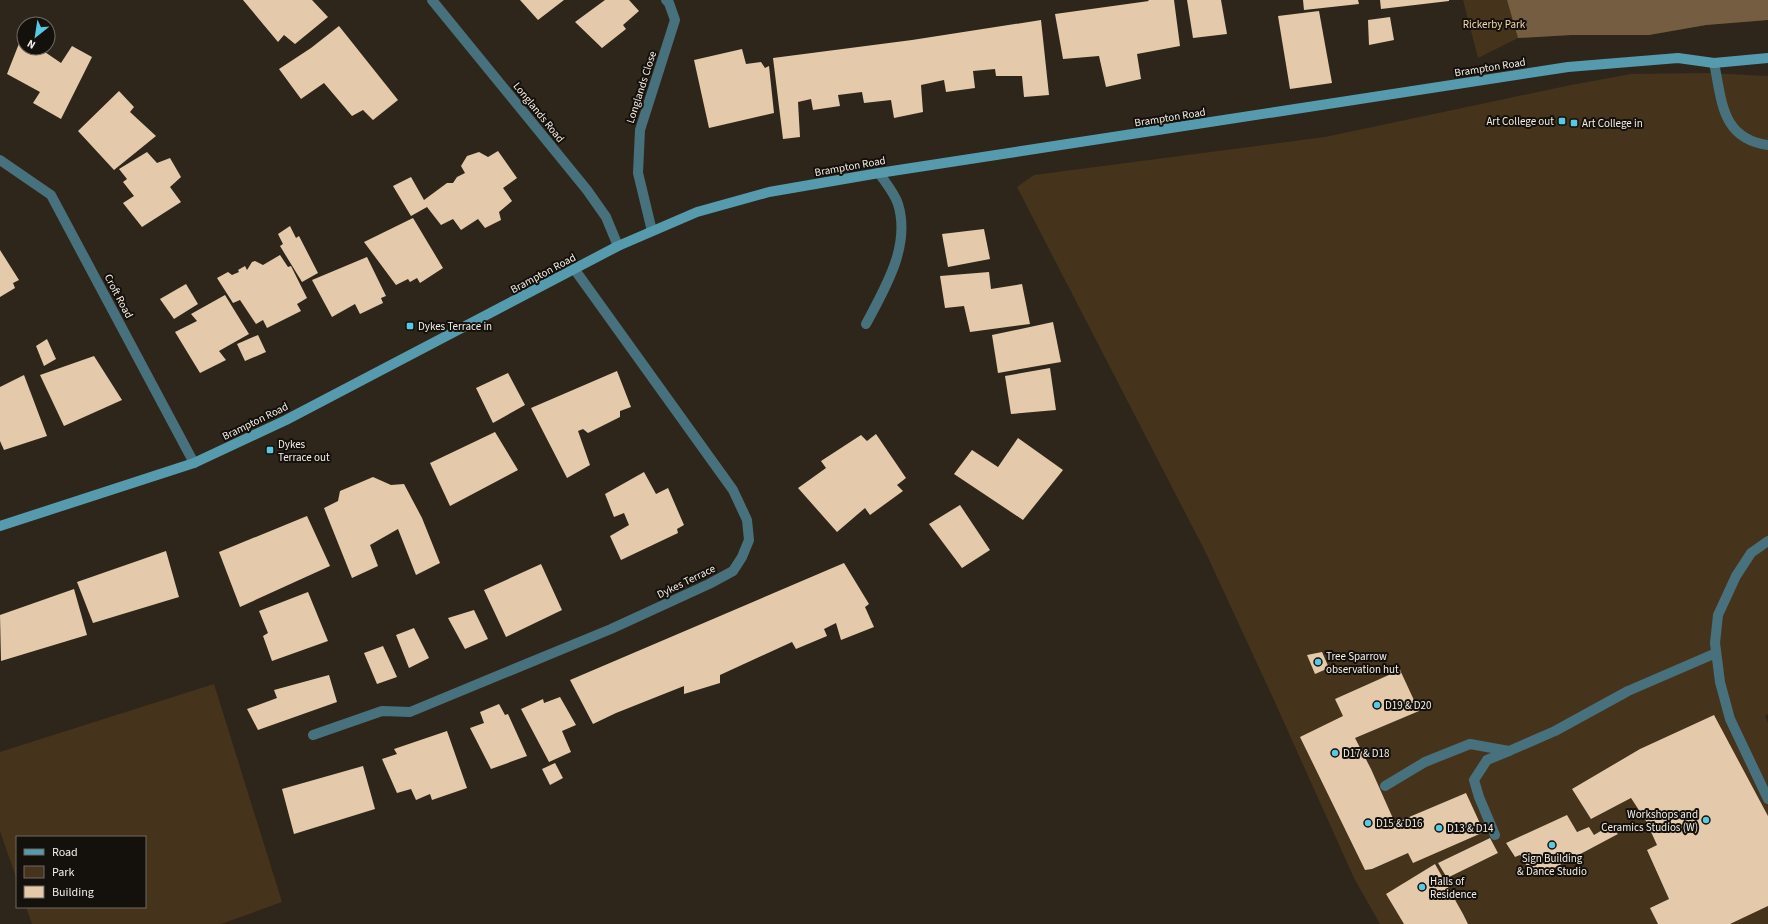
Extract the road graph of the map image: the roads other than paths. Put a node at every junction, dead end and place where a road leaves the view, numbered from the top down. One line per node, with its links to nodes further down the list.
1 (432, 0): 9 (street, Longlands Road)
2 (666, 0): 8 (street, Longlands Close)
3 (1768, 58): 4 (main road, Brampton Road)
4 (1714, 62): 5 (street); 7 (main road, Brampton Road)
5 (1768, 145)
6 (0, 160): 12 (street, Croft Road)
7 (879, 173): 8 (main road, Brampton Road); 11 (street)
8 (652, 231): 9 (main road, Brampton Road)
9 (618, 246): 10 (main road, Brampton Road)
10 (575, 270): 12 (main road, Brampton Road); 16 (street, Dykes Terrace)
11 (866, 324)
12 (194, 464): 13 (main road, Brampton Road)
13 (0, 526)
14 (1768, 541): 15 (street)
15 (1716, 653): 17 (street); 19 (street)
16 (313, 735)
17 (1509, 751): 18 (street); 20 (street)
18 (1385, 786)
19 (1768, 799)
20 (1495, 835)

